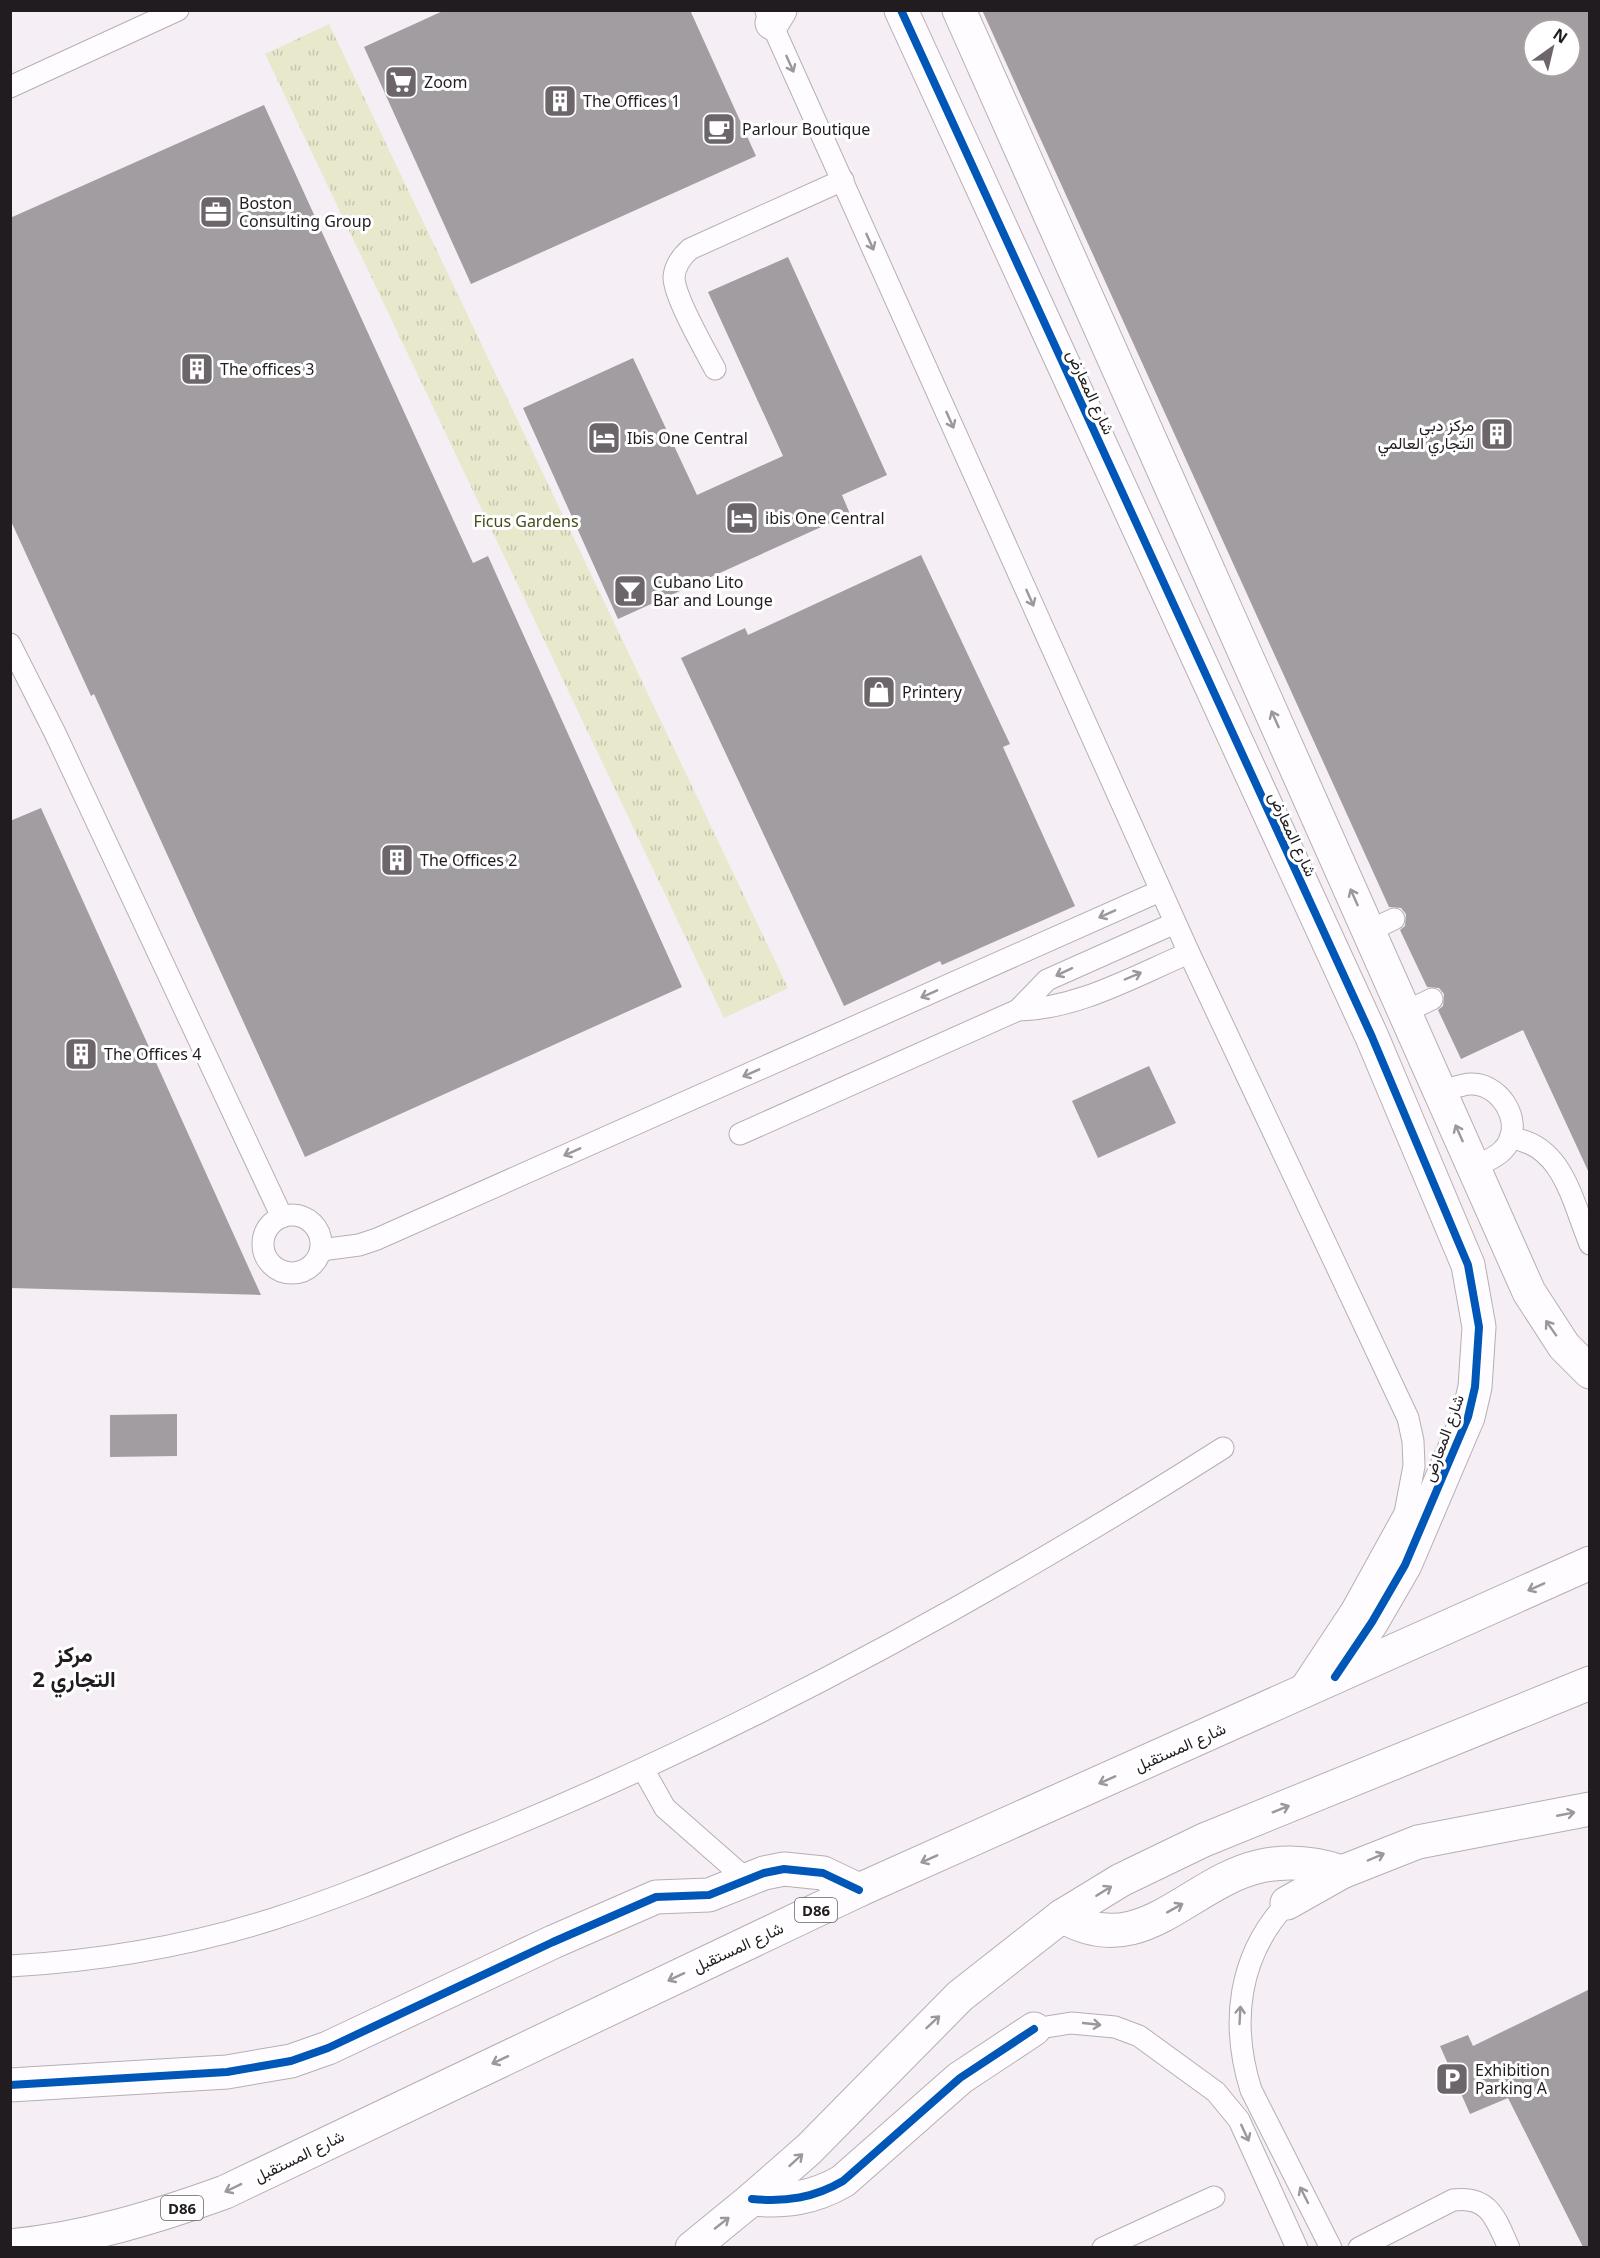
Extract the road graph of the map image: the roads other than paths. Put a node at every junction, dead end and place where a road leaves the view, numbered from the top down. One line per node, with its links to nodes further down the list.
1 (178, 10): 5 (lane)
2 (901, 10): 23 (street, شارع المعارض)
3 (959, 10): 13 (street, شارع المعارض, one-way to 3)
4 (773, 15): 6 (lane, one-way to 6)
5 (10, 87)
6 (843, 180): 7 (lane); 9 (lane, one-way to 9)
7 (715, 369)
8 (10, 644): 17 (lane)
9 (1160, 891): 10 (lane); 19 (lane, one-way to 19)
10 (1175, 923): 11 (lane); 12 (lane, one-way to 12)
11 (1189, 953): 12 (lane, one-way to 11); 25 (lane)
12 (1018, 1010): 14 (lane)
13 (1442, 1092): 15 (lane); 16 (street, شارع المعارض, one-way to 13)
14 (740, 1134)
15 (1510, 1138): 16 (lane); 18 (lane)
16 (1475, 1167): 20 (street, شارع المعارض, one-way to 16)
17 (282, 1217): 19 (lane); 19 (lane)
18 (1590, 1244)
19 (321, 1250)
20 (1590, 1372)
21 (1223, 1448): 26 (lane)
22 (1590, 1563): 23 (street, شارع المستقبل, one-way to 23)
23 (1335, 1677): 25 (street, شارع المستقبل)
24 (1590, 1683): 32 (street, one-way to 24)
25 (1294, 1696): 30 (street, شارع المستقبل / D86, one-way to 30)
26 (642, 1769): 29 (lane); 33 (lane)
27 (1590, 1809): 28 (street, one-way to 27)
28 (1342, 1872): 31 (street); 32 (street, one-way to 28)
29 (746, 1879): 30 (street); 35 (street)
30 (859, 1890): 38 (street, شارع المستقبل / D86, one-way to 38)
31 (1287, 1903): 42 (lane, one-way to 31)
32 (1062, 1916): 37 (street, one-way to 32)
33 (10, 1966)
34 (1034, 2029): 37 (street); 41 (lane, one-way to 41)
35 (10, 2085)
36 (1214, 2197): 40 (lane)
37 (752, 2199): 39 (street, one-way to 37)
38 (10, 2246)
39 (692, 2247)
40 (1103, 2247)
41 (1297, 2247)
42 (1331, 2247)
43 (1359, 2247): 44 (lane)
44 (1509, 2247)

